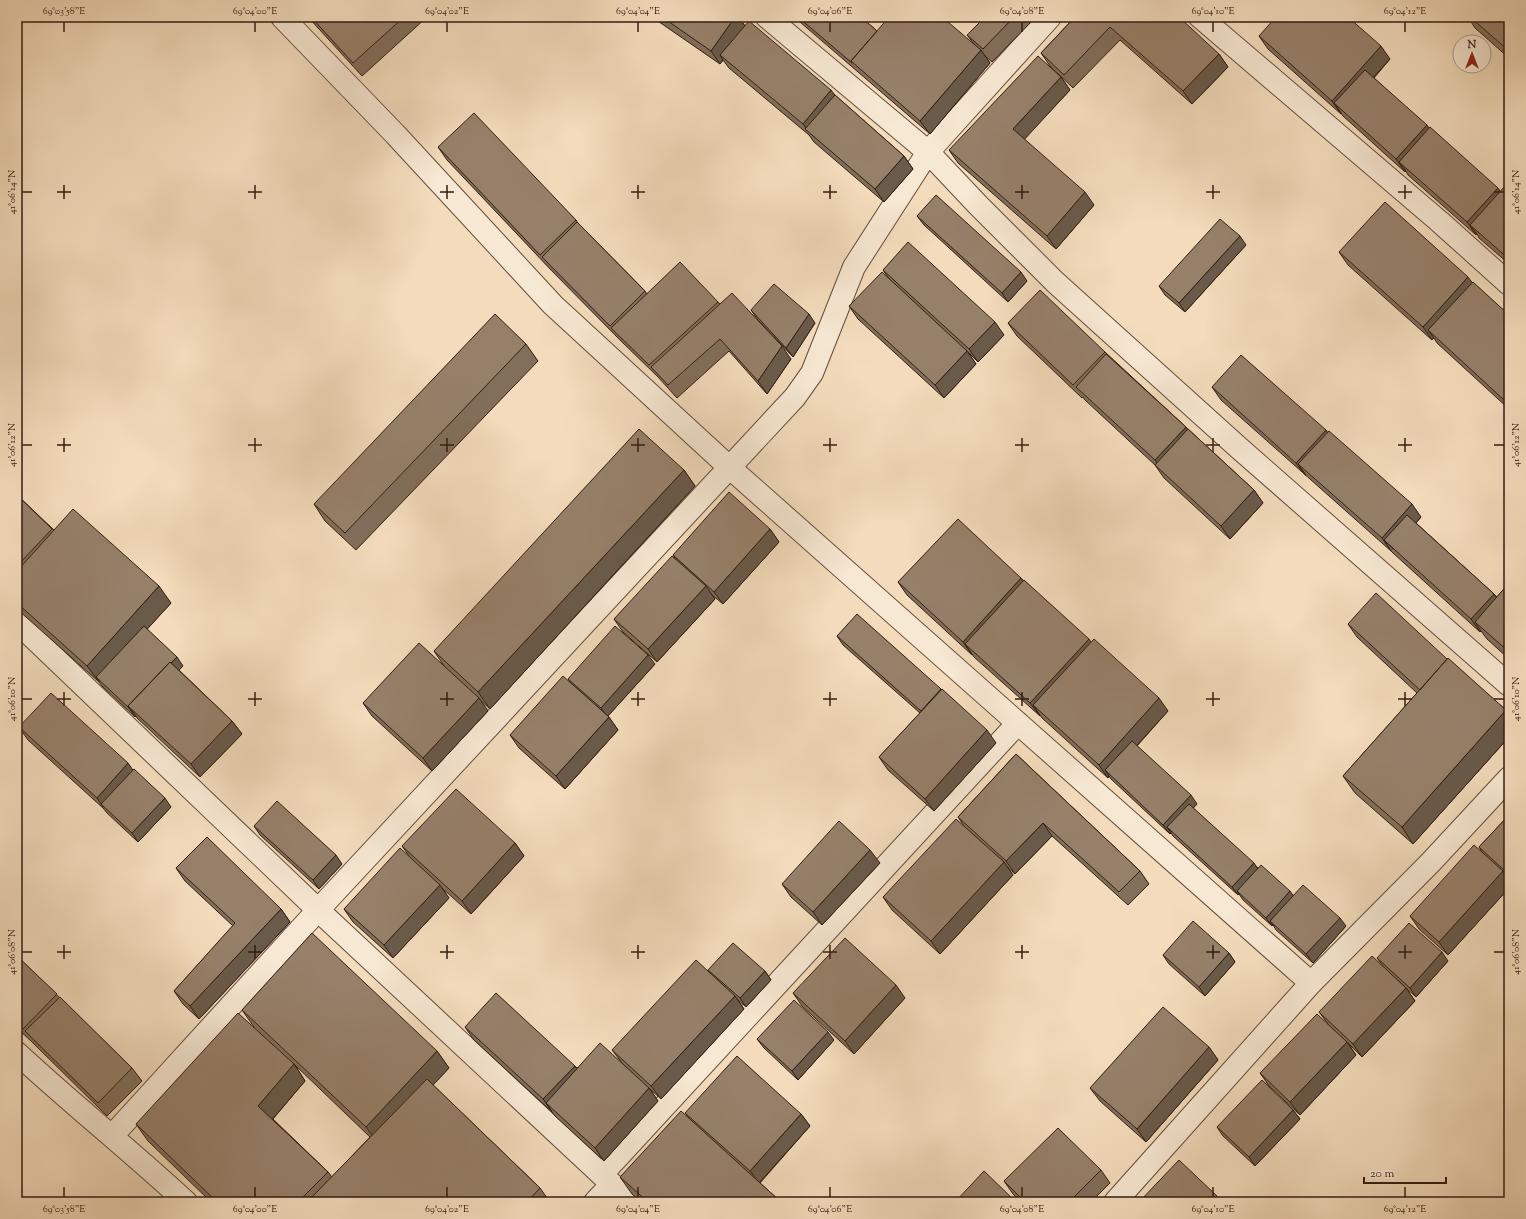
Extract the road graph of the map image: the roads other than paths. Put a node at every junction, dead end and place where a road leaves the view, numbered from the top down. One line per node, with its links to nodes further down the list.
1 (282, 17): 7 (street)
2 (767, 17): 5 (street)
3 (1050, 17): 5 (street)
4 (1200, 17): 6 (street)
5 (928, 152): 7 (street); 9 (street)
6 (1509, 284)
7 (729, 467): 10 (street); 12 (street)
8 (17, 622): 12 (street)
9 (1509, 685)
10 (1018, 723): 13 (street); 16 (street)
11 (1509, 778): 13 (street)
12 (318, 910): 15 (street); 16 (street)
13 (1311, 983): 20 (street)
14 (17, 1053): 15 (street)
15 (112, 1136): 17 (street)
16 (607, 1179): 18 (street); 19 (street)
17 (186, 1202)
18 (595, 1202)
19 (631, 1202)
20 (1115, 1202)

